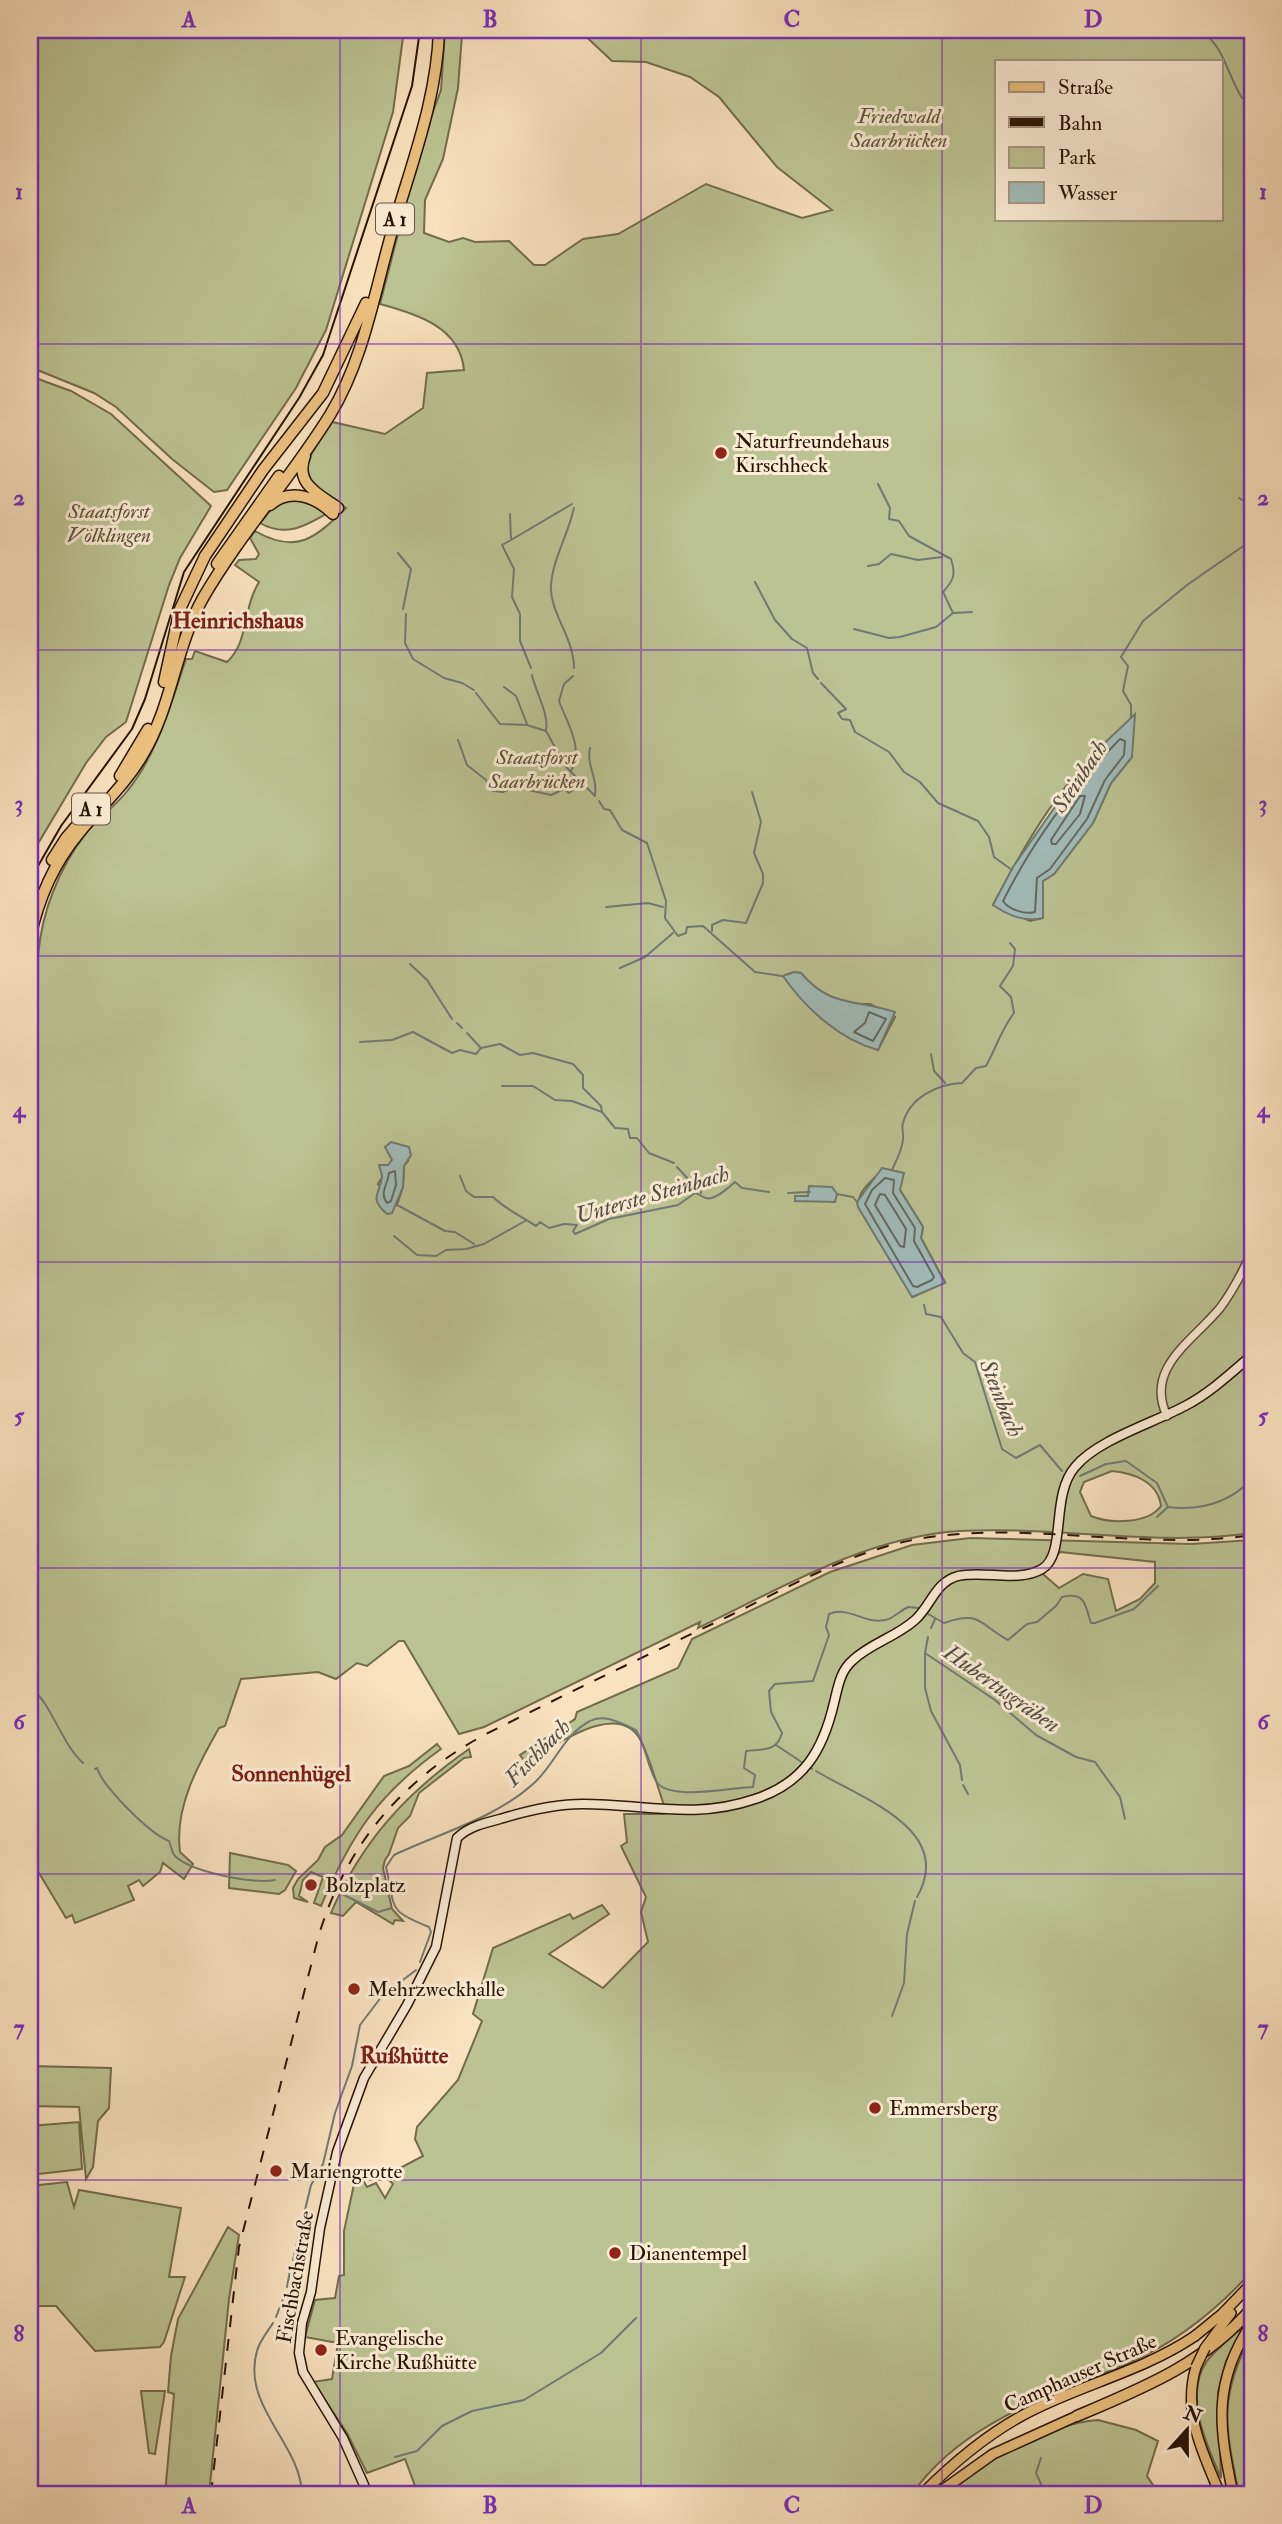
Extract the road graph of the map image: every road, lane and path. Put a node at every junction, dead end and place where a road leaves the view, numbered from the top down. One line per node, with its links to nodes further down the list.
1 (433, 30): 3 (highway, A 1)
2 (439, 30): 4 (highway, A 1)
3 (366, 303): 6 (highway, A 1); 9 (highway)
4 (318, 432): 5 (highway); 6 (highway, A 1)
5 (306, 488): 6 (highway); 7 (highway)
6 (259, 510): 8 (highway, A 1)
7 (336, 511)
8 (243, 533): 9 (highway, A 1); 11 (highway, A 1)
9 (164, 681): 10 (highway, A 1)
10 (30, 912)
11 (30, 938)
12 (1252, 1252): 14 (street)
13 (1252, 1355): 14 (main road)
14 (1167, 1416): 19 (main road, Fischbachstraße)
15 (1252, 2285): 20 (main road, Camphauser Straße); 22 (main road, bridge)
16 (1252, 2308): 18 (highway)
17 (1252, 2323): 23 (main road)
18 (1077, 2416): 21 (main road, Camphauser Straße)
19 (368, 2494)
20 (922, 2494)
21 (937, 2494)
22 (1220, 2494)
23 (1233, 2494)

